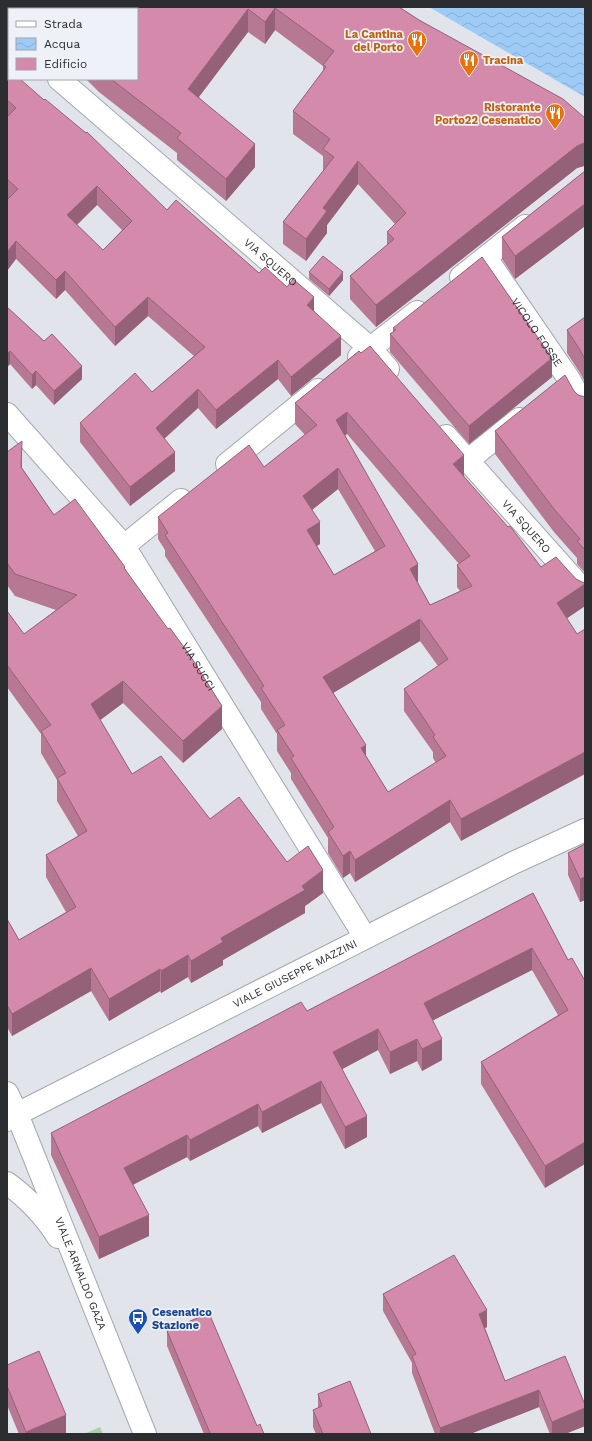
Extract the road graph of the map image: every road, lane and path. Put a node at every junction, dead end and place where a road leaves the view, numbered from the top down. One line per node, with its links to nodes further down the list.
1 (60, 80): 4 (street, VIA SQUERO)
2 (542, 213): 3 (street)
3 (486, 258): 4 (street); 5 (street, VICOLO FOSSE)
4 (370, 348): 6 (street, VIA SQUERO); 13 (street)
5 (569, 379): 7 (street); 9 (street, VICOLO FOSSE)
6 (401, 384)
7 (551, 394)
8 (533, 408): 12 (street)
9 (585, 408)
10 (7, 414): 13 (street, VIA SUCCI)
11 (431, 420): 12 (street, VIA SQUERO)
12 (467, 461): 14 (street, VIA SQUERO)
13 (124, 546): 16 (street, VIA SUCCI)
14 (585, 592)
15 (585, 830): 16 (street, VIALE GIUSEPPE MAZZINI)
16 (364, 937): 18 (street, VIALE GIUSEPPE MAZZINI)
17 (7, 1093): 18 (street, VIALE ARNALDO GAZA)
18 (12, 1117): 20 (street, VIALE ARNALDO GAZA)
19 (7, 1183): 20 (street)
20 (78, 1268): 21 (street, VIALE ARNALDO GAZA)
21 (145, 1434)

